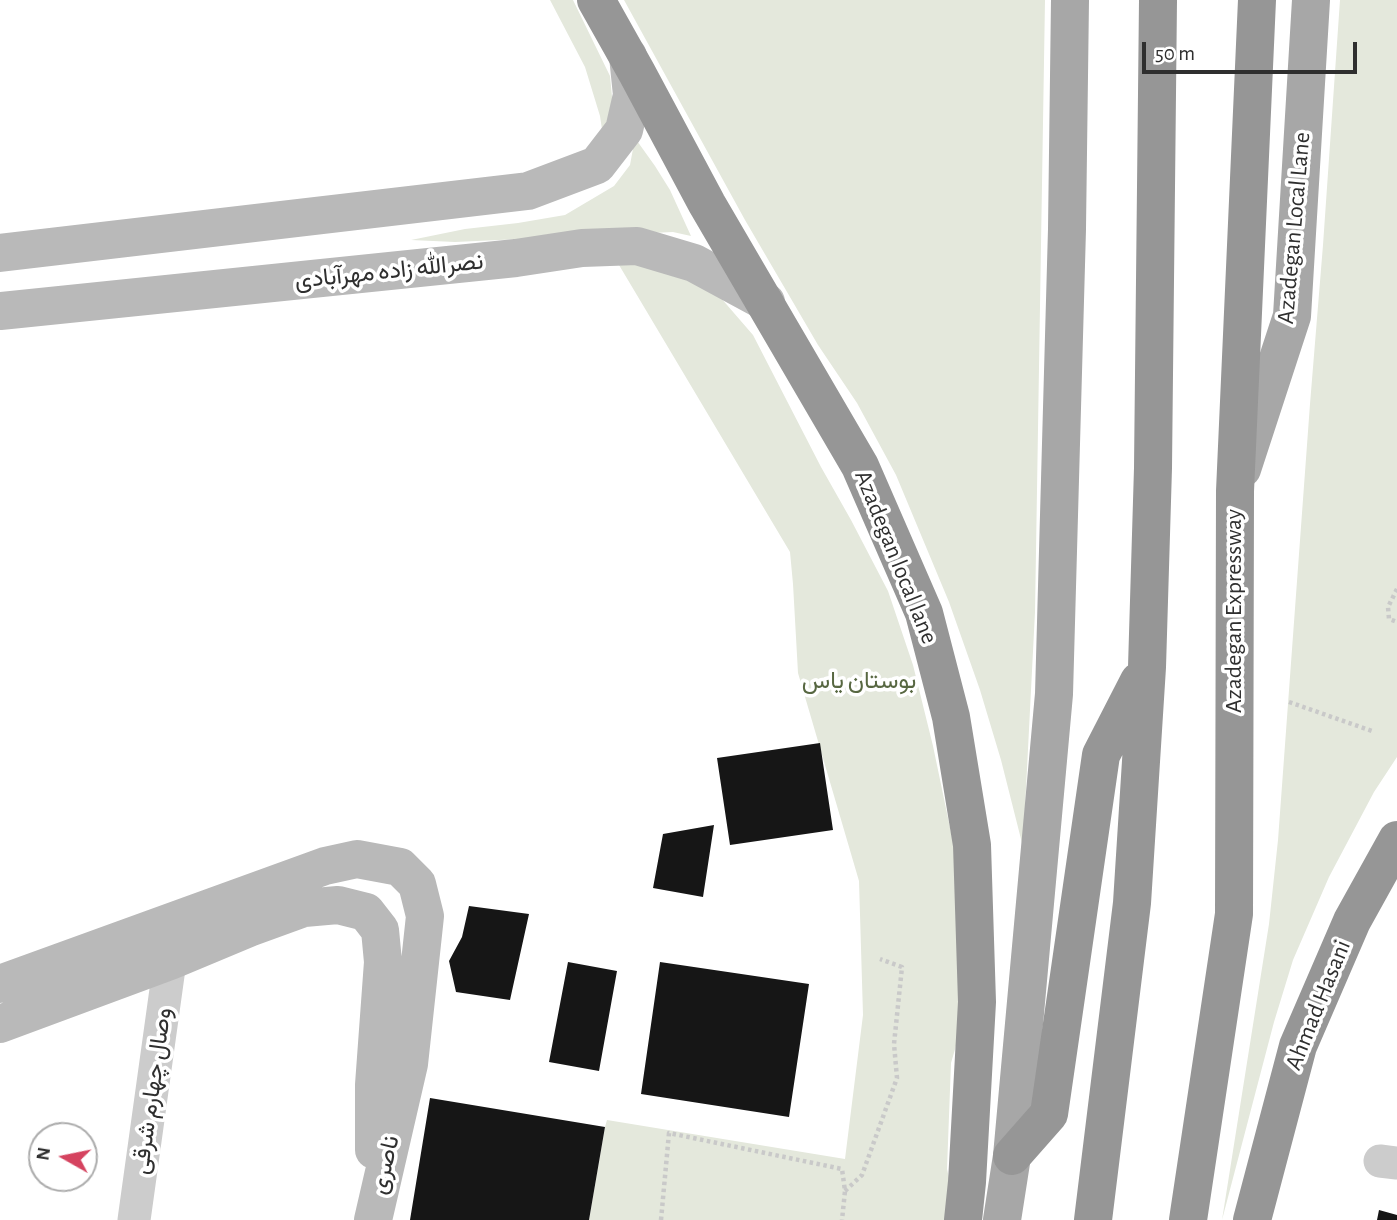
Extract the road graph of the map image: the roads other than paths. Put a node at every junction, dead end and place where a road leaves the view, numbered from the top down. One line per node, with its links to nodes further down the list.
1 (596, 0): 6 (highway, Azadegan local lane)
2 (1070, 0): 16 (main road)
3 (1158, 0): 11 (highway)
4 (1257, 0): 10 (highway, Azadegan Expressway)
5 (1311, 0): 10 (main road, Azadegan Local Lane)
6 (628, 55): 7 (street); 8 (highway, Azadegan local lane)
7 (0, 253)
8 (766, 302): 9 (street, نصرالله زاده مهرآبادی); 19 (highway, Azadegan local lane)
9 (0, 311)
10 (1234, 491): 22 (highway, Azadegan Expressway)
11 (1147, 667): 16 (highway); 21 (highway)
12 (1397, 840): 23 (highway, Ahmad Hasani)
13 (170, 961): 15 (street, ناصری); 17 (street, ناصری); 18 (street, وصال چهارم شرقی)
14 (0, 984): 17 (street, ناصری)
15 (0, 1024)
16 (1012, 1156): 20 (main road)
17 (374, 1214)
18 (134, 1220)
19 (963, 1220)
20 (1002, 1220)
21 (1093, 1220)
22 (1188, 1220)
23 (1252, 1220)

